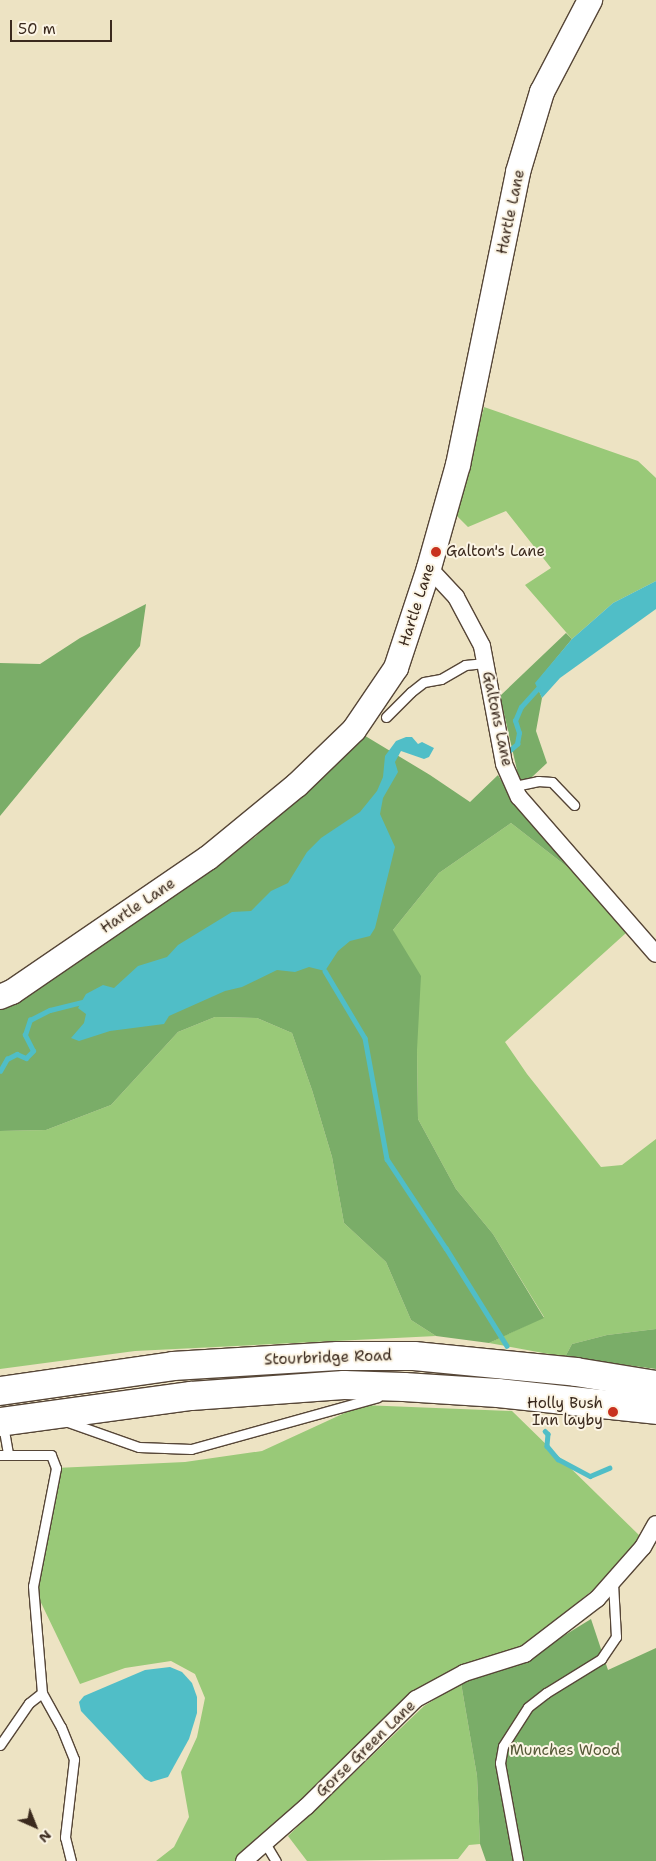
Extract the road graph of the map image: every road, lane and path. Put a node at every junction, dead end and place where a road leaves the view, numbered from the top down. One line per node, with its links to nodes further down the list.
1 (590, 0): 2 (main road, Hartle Lane)
2 (430, 568): 3 (street, Galtons Lane); 8 (main road, Hartle Lane)
3 (485, 663): 4 (lane); 5 (street, Galtons Lane)
4 (386, 718)
5 (514, 786): 6 (lane); 7 (street, Galtons Lane)
6 (574, 805)
7 (656, 954)
8 (6, 994)
9 (404, 1386): 11 (highway, Stourbridge Road); 12 (highway, Stourbridge Road); 12 (lane)
10 (0, 1391): 11 (highway, Stourbridge Road)
11 (656, 1404)
12 (52, 1415): 13 (highway, Stourbridge Road)
13 (1, 1422): 14 (lane)
14 (4, 1454): 17 (lane)
15 (656, 1524): 16 (street, Gorse Green Lane)
16 (613, 1583): 19 (street, Gorse Green Lane); 23 (lane)
17 (42, 1693): 18 (lane); 20 (lane)
18 (0, 1744)
19 (265, 1843): 21 (street, Gorse Green Lane); 22 (lane)
20 (70, 1861)
21 (244, 1861)
22 (276, 1861)
23 (518, 1861)

